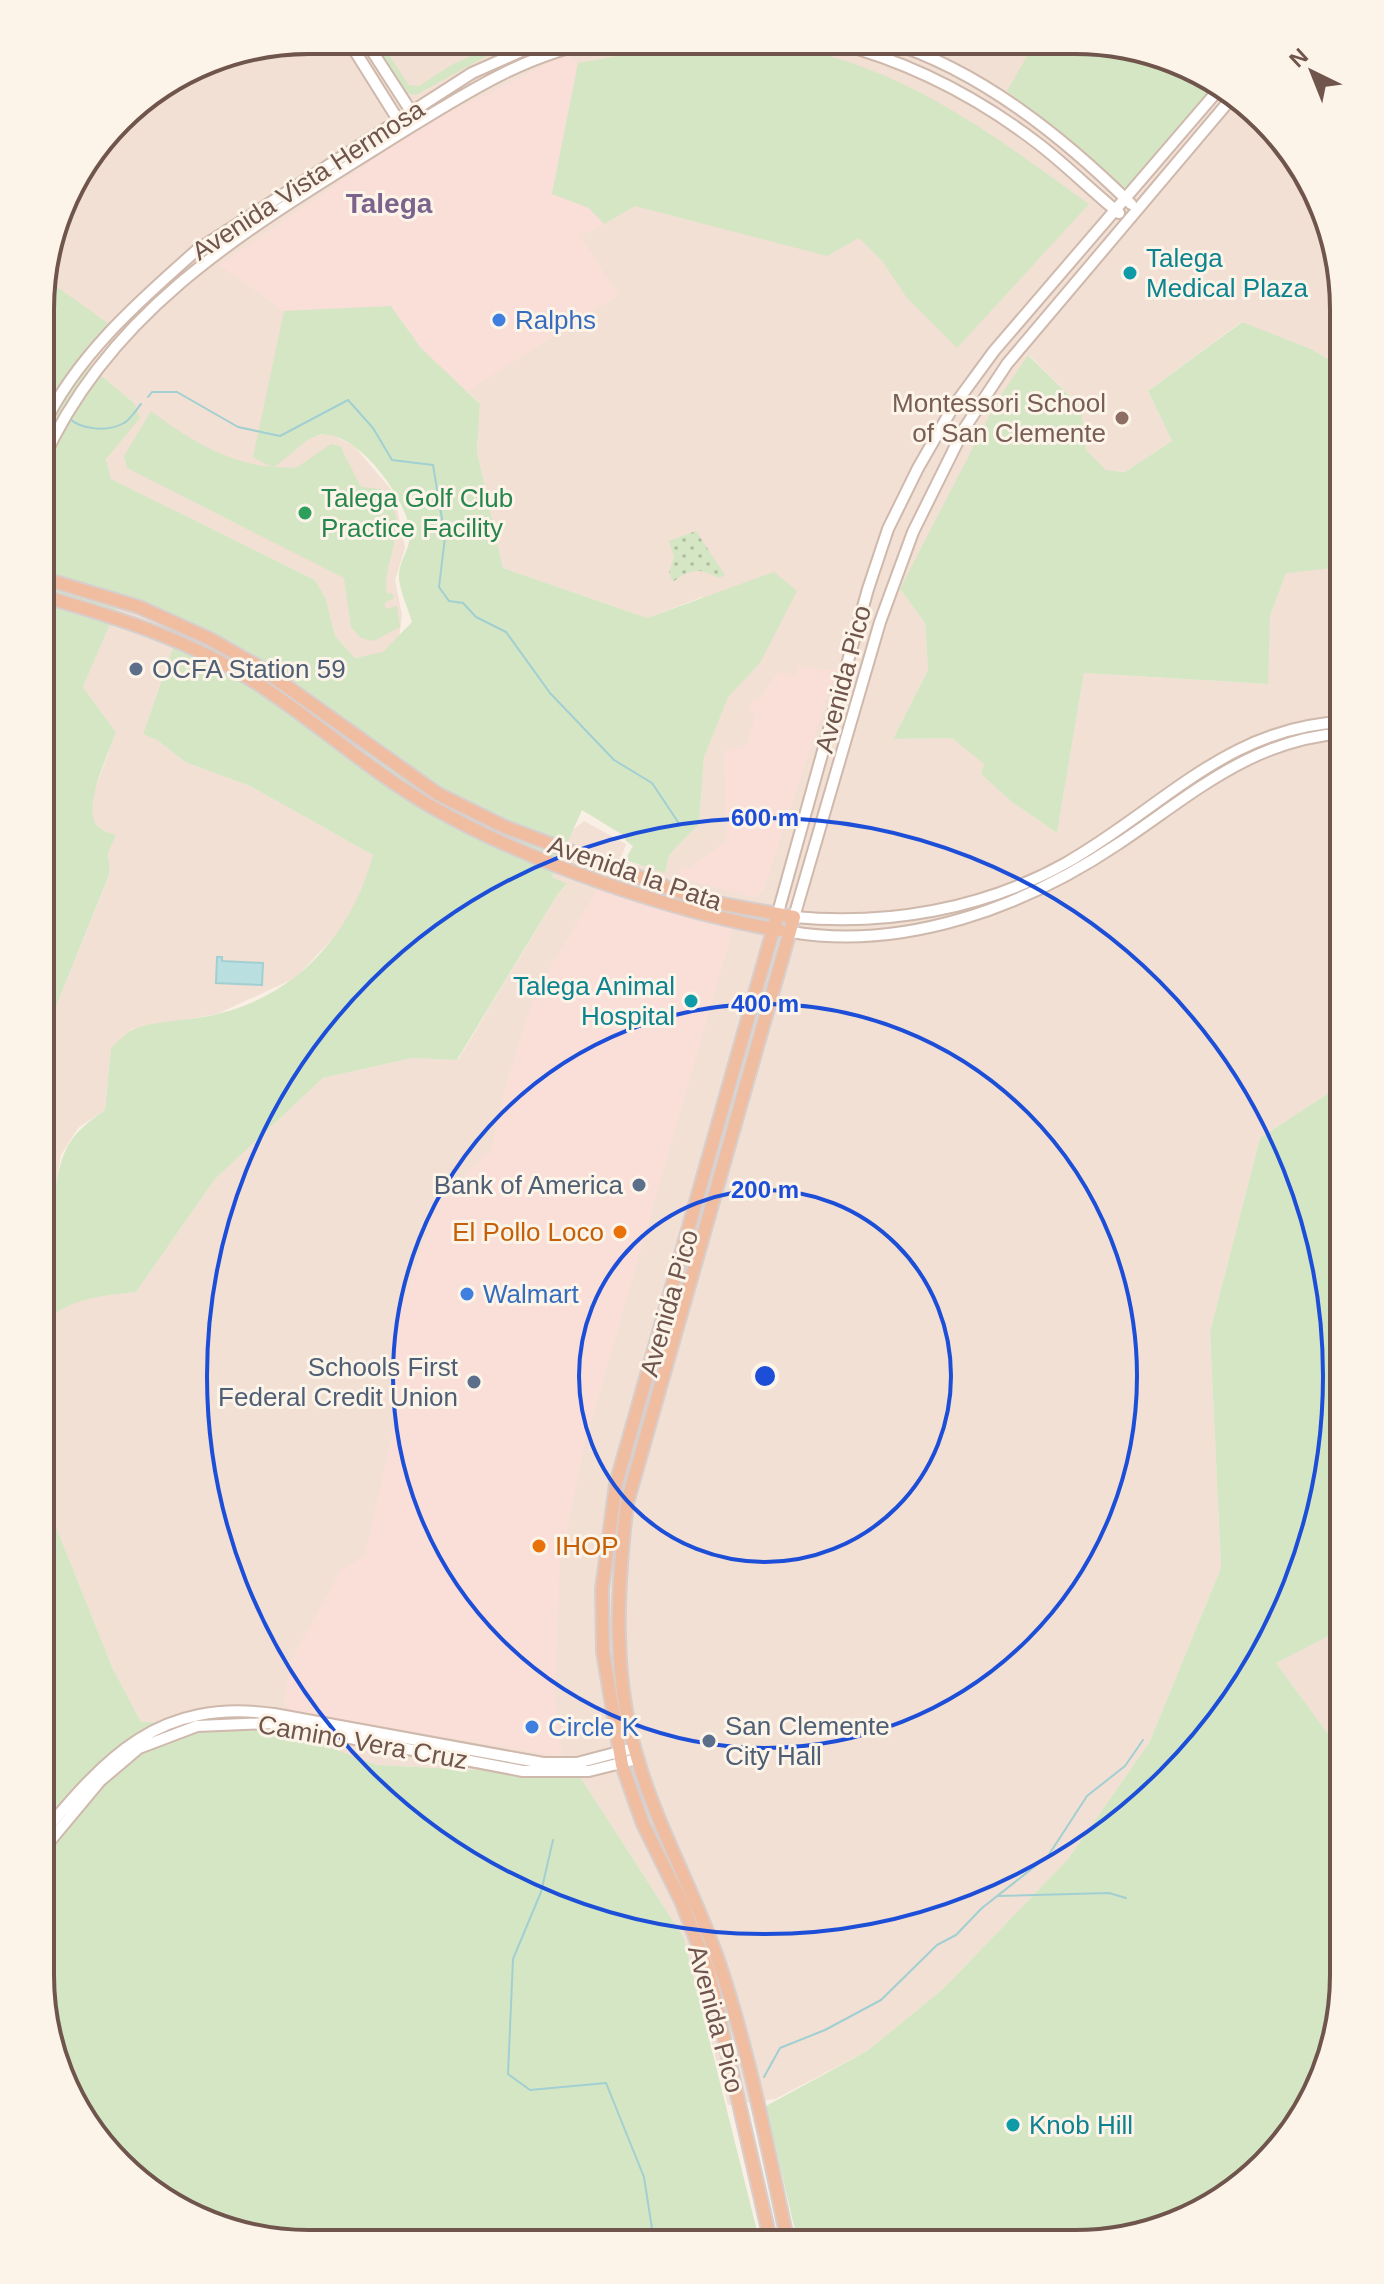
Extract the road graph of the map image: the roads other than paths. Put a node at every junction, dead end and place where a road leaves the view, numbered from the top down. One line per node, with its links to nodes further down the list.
1 (357, 54): 10 (main road)
2 (374, 54): 9 (main road)
3 (515, 54): 9 (main road, Avenida Vista Hermosa)
4 (557, 54): 11 (main road, Avenida Vista Hermosa)
5 (871, 54): 15 (main road)
6 (922, 54): 13 (main road)
7 (1213, 96): 13 (main road, Avenida Pico)
8 (1226, 104): 14 (main road, Avenida Pico)
9 (411, 111): 10 (main road, Avenida Vista Hermosa); 11 (main road)
10 (398, 119): 12 (main road); 17 (main road, Avenida Vista Hermosa)
11 (418, 123): 12 (main road, Avenida Vista Hermosa)
12 (405, 131): 18 (main road, Avenida Vista Hermosa)
13 (1127, 199): 14 (main road); 15 (main road, Avenida Pico)
14 (1137, 209): 16 (main road, Avenida Pico)
15 (1116, 211): 16 (main road); 26 (main road, Avenida Pico)
16 (1128, 220): 25 (main road, Avenida Pico)
17 (54, 409)
18 (54, 439)
19 (54, 582): 23 (highway, Avenida la Pata)
20 (54, 599): 24 (highway, Avenida la Pata)
21 (1330, 724): 25 (main road, Avenida la Pata)
22 (1330, 736): 27 (main road, Avenida la Pata)
23 (614, 869): 24 (highway); 26 (highway, Avenida la Pata)
24 (587, 875): 26 (highway, Avenida la Pata)
25 (794, 917): 26 (highway, Avenida la Pata); 27 (highway, Avenida Pico)
26 (775, 922): 27 (highway, Avenida la Pata); 29 (highway, Avenida Pico)
27 (791, 932): 28 (highway, Avenida Pico)
28 (636, 1753): 29 (main road, Camino Vera Cruz); 33 (highway, Avenida Pico)
29 (620, 1759): 30 (main road, Camino Vera Cruz); 31 (main road, Camino Vera Cruz); 32 (highway, Avenida Pico)
30 (54, 1821)
31 (54, 1836)
32 (768, 2230)
33 (785, 2230)

